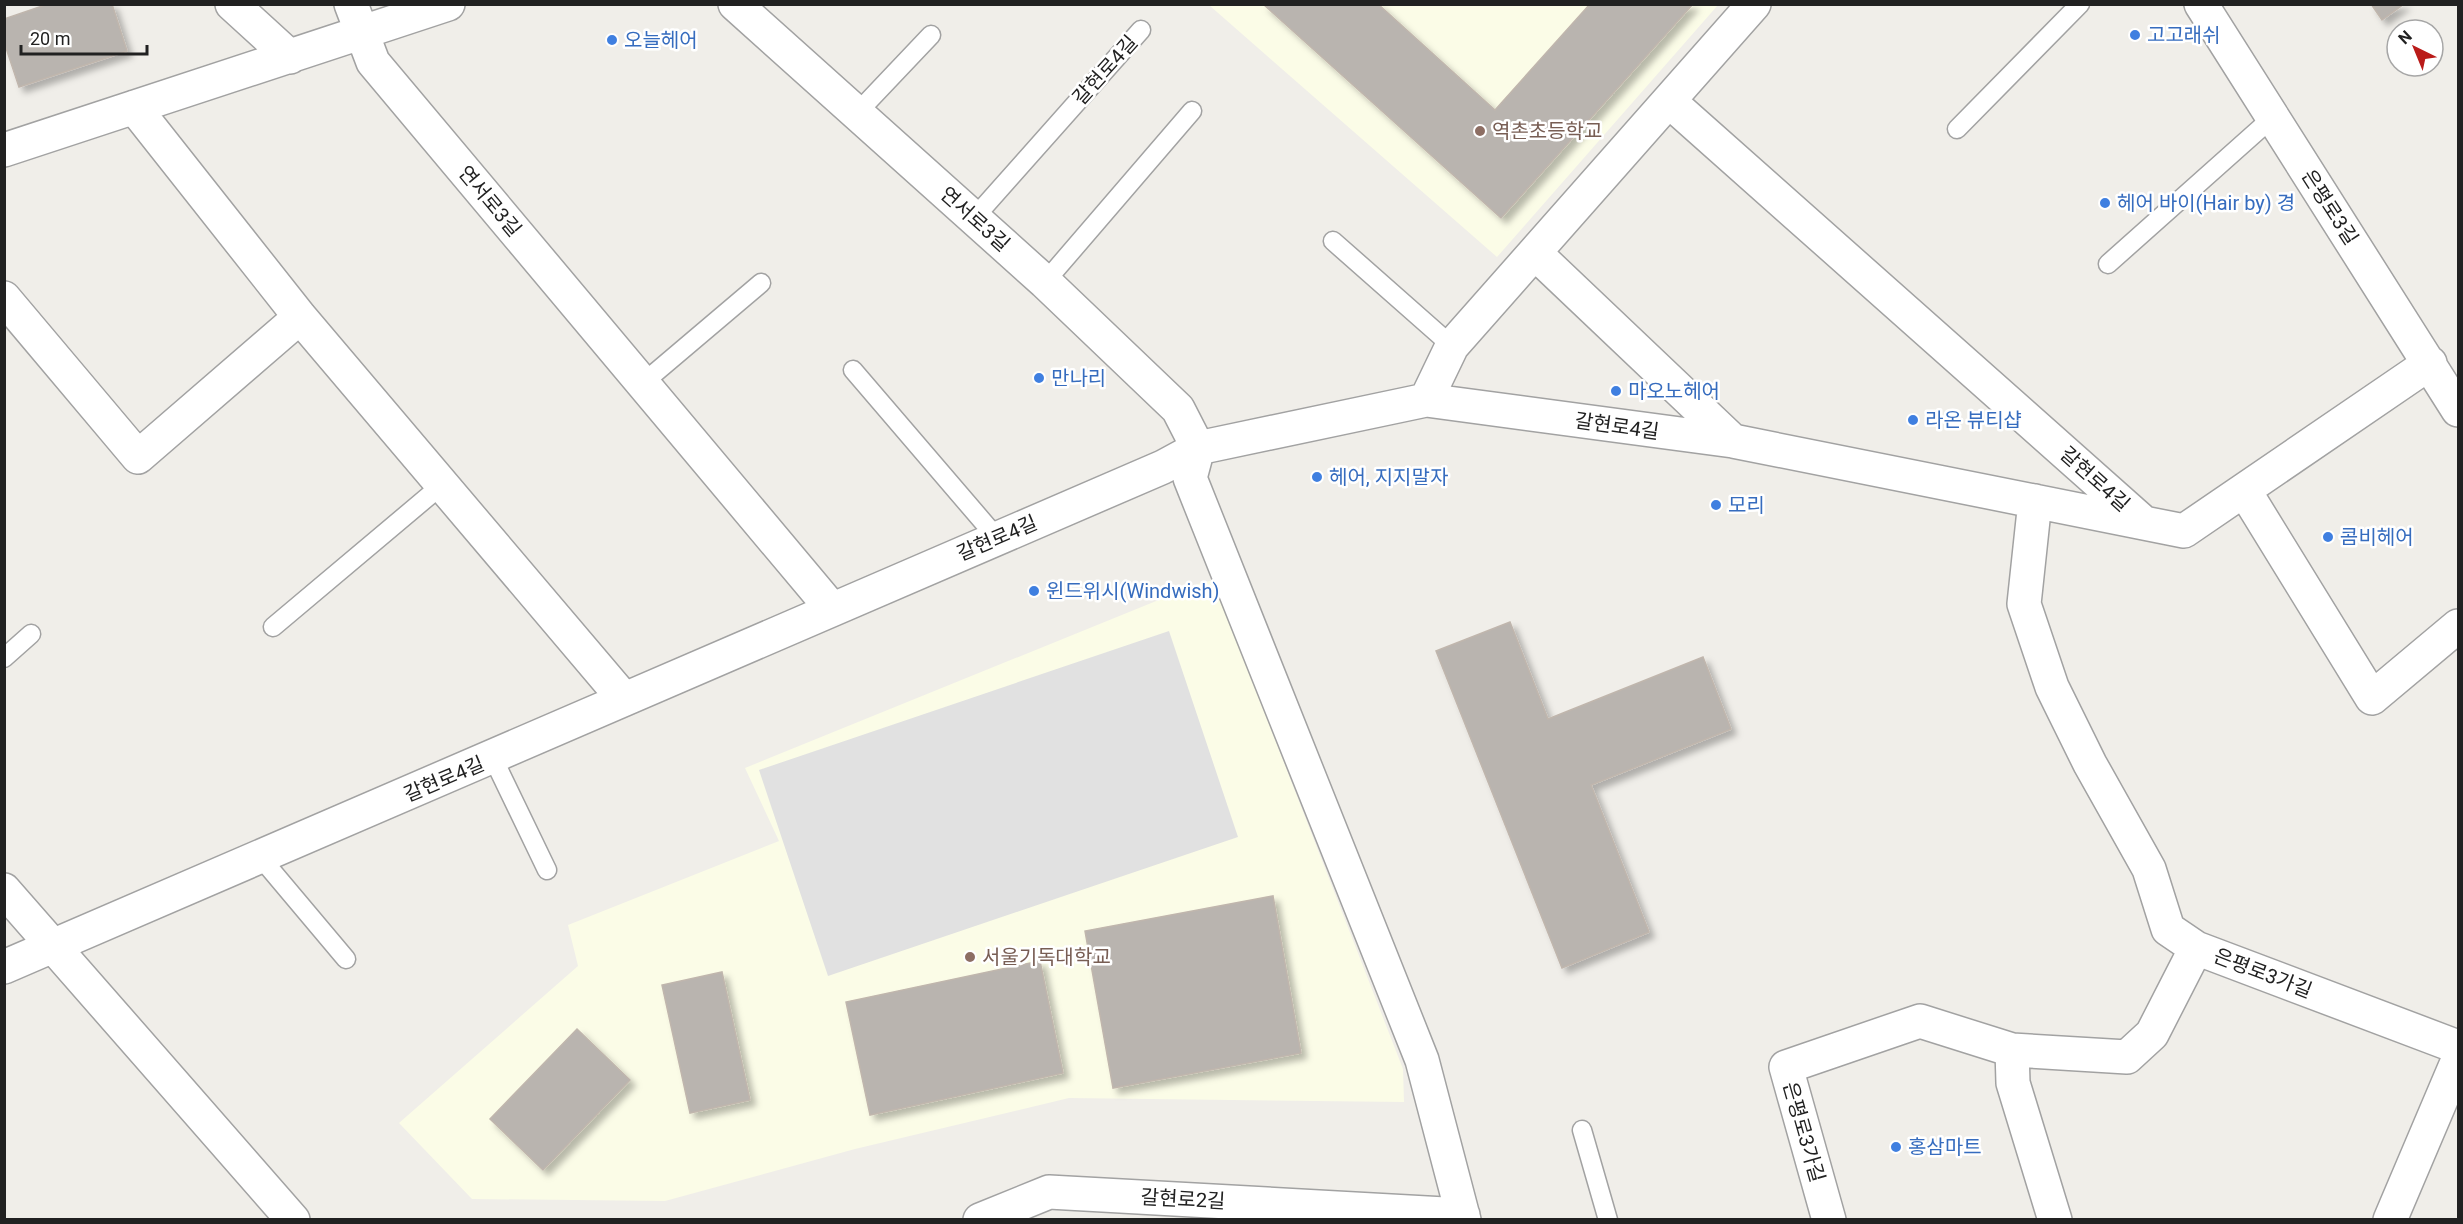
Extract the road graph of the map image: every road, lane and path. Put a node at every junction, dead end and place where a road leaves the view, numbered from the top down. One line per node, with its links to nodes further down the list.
1 (232, 4): 10 (street)
2 (448, 4): 7 (street)
3 (735, 4): 14 (street, 연서로3길)
4 (1754, 4): 11 (street)
5 (2080, 4): 16 (lane)
6 (2201, 4): 15 (street, 은평로3길)
7 (356, 19): 10 (street); 29 (street, 연서로3길)
8 (1140, 30): 18 (lane, 갈현로4길)
9 (931, 35): 14 (lane)
10 (290, 57): 12 (street)
11 (1669, 101): 20 (street); 37 (street, 갈현로4길)
12 (134, 107): 17 (street); 25 (street)
13 (1192, 111): 22 (lane)
14 (857, 113): 18 (street, 연서로3길)
15 (2273, 117): 21 (lane); 27 (street, 은평로3길)
16 (1958, 129)
17 (4, 150)
18 (974, 218): 22 (street, 연서로3길)
19 (1333, 241): 26 (lane)
20 (1535, 253): 26 (street); 32 (street)
21 (2108, 264)
22 (1045, 282): 33 (street, 연서로3길)
23 (761, 284): 29 (lane)
24 (4, 298): 25 (street)
25 (300, 317): 34 (street)
26 (1452, 346): 30 (street)
27 (2430, 363): 31 (street, 은평로3길); 35 (street, 갈현로4길)
28 (853, 370): 38 (lane)
29 (643, 383): 39 (street)
30 (1426, 400): 32 (street, 갈현로4길); 33 (street, 갈현로4길)
31 (2458, 410)
32 (1733, 441): 36 (street, 갈현로4길)
33 (1198, 448): 38 (street, 갈현로4길); 57 (street)
34 (443, 484): 41 (lane); 44 (street)
35 (2244, 489): 37 (street, 갈현로4길); 40 (street)
36 (2036, 501): 37 (street, 갈현로4길); 50 (street)
37 (2144, 523)
38 (997, 538): 39 (street, 갈현로4길)
39 (832, 609): 44 (street, 갈현로4길)
40 (2458, 626)
41 (273, 627)
42 (31, 634): 43 (lane)
43 (4, 658)
44 (624, 699): 45 (street, 갈현로4길)
45 (494, 758): 46 (street, 갈현로4길); 47 (lane)
46 (261, 858): 49 (street, 갈현로4길); 51 (lane)
47 (547, 870)
48 (4, 890): 49 (street)
49 (54, 946): 52 (street, 갈현로4길); 58 (street)
50 (2196, 948): 53 (street, 은평로3가길); 54 (street, 은평로3가길)
51 (346, 958)
52 (4, 967)
53 (2458, 1047)
54 (2012, 1050): 61 (street, 은평로3가길); 62 (street)
55 (2458, 1060): 63 (street)
56 (1582, 1130): 60 (lane)
57 (1463, 1217): 59 (street, 갈현로2길)
58 (293, 1220)
59 (980, 1220)
60 (1608, 1220)
61 (1829, 1220)
62 (2055, 1220)
63 (2390, 1220)

